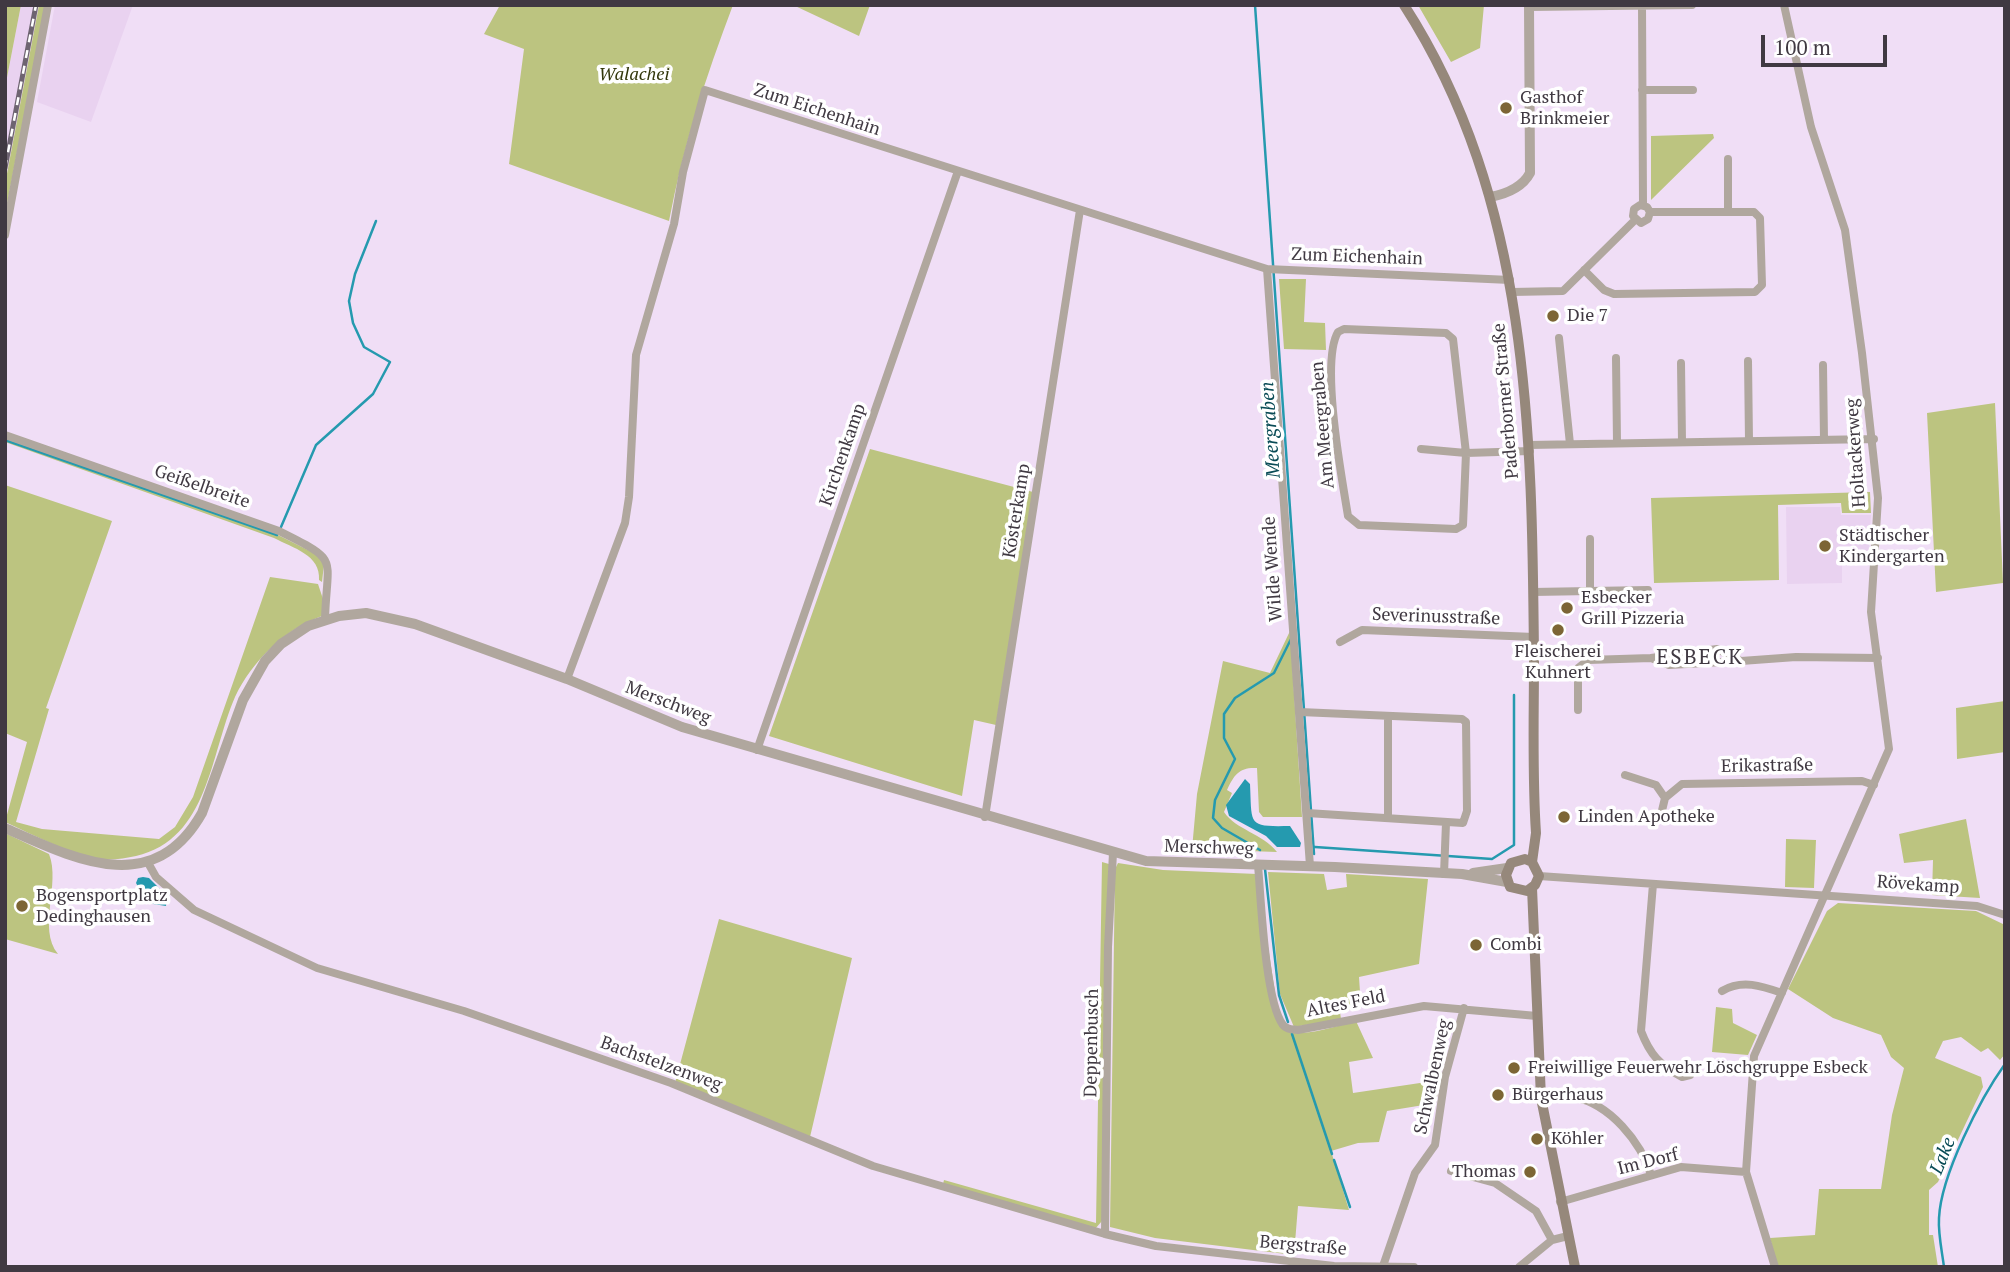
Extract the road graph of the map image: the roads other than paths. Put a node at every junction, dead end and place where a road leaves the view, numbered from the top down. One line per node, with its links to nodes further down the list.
1 (48, 5): 17 (street)
2 (1404, 5): 11 (main road, Paderborner Straße)
3 (1692, 5): 6 (street)
4 (1784, 5): 28 (street, Holtackerweg)
5 (1529, 6): 6 (street); 11 (street)
6 (1642, 6): 7 (street)
7 (1642, 90): 8 (street); 12 (street)
8 (1693, 90)
9 (1728, 159): 15 (street)
10 (958, 172): 13 (street, Zum Eichenhain); 47 (street, Zum Eichenhain); 51 (street, Kirchenkamp)
11 (1490, 197): 20 (main road, Paderborner Straße)
12 (1643, 205): 14 (street); 16 (street)
13 (1080, 210): 18 (street, Zum Eichenhain); 56 (street, Kösterkamp)
14 (1650, 212): 15 (street); 16 (street)
15 (1728, 212): 19 (street)
16 (1635, 220): 19 (street)
17 (5, 235)
18 (1267, 270): 20 (street, Zum Eichenhain); 49 (street, Wilde Wende)
19 (1584, 270): 21 (street)
20 (1510, 280): 21 (main road, Paderborner Straße)
21 (1512, 292): 34 (main road, Paderborner Straße)
22 (1559, 338): 33 (street)
23 (1615, 358): 32 (street)
24 (1748, 361): 30 (street)
25 (1681, 363): 31 (street)
26 (1823, 365): 29 (street)
27 (5, 435): 41 (street, Geißelbreite)
28 (1874, 439): 29 (street); 45 (street, Holtackerweg)
29 (1824, 440): 30 (street)
30 (1749, 441): 31 (street)
31 (1682, 442): 32 (street)
32 (1617, 443): 33 (street)
33 (1570, 444): 34 (street)
34 (1530, 448): 36 (street); 40 (main road, Paderborner Straße)
35 (1421, 449): 36 (street)
36 (1466, 453): 36 (street, Am Meergraben)
37 (1590, 539): 39 (street)
38 (1648, 590): 39 (street)
39 (1590, 591): 40 (street)
40 (1533, 592): 42 (main road, Paderborner Straße)
41 (325, 619): 47 (street, Merschweg); 64 (street, Merschweg)
42 (1534, 637): 43 (street, Severinusstraße); 57 (main road, Paderborner Straße)
43 (1340, 642)
44 (1651, 658): 46 (street); 46 (street); 48 (street)
45 (1878, 658): 46 (street); 53 (street, Holtackerweg)
46 (1741, 661)
47 (567, 679): 51 (street, Merschweg)
48 (1578, 710)
49 (1300, 712): 50 (street); 55 (street, Wilde Wende)
50 (1388, 716): 58 (street); 60 (street)
51 (757, 750): 56 (street, Merschweg)
52 (1625, 775): 54 (street)
53 (1874, 785): 54 (street, Erikastraße); 75 (street, Holtackerweg)
54 (1665, 798): 59 (street)
55 (1307, 813): 58 (street); 67 (street, Wilde Wende)
56 (985, 817): 62 (street, Merschweg)
57 (1535, 817): 63 (main road, Paderborner Straße); 65 (main road, Paderborner Straße)
58 (1388, 818): 60 (street)
59 (1660, 819)
60 (1446, 822): 69 (street)
61 (5, 828): 64 (street, Merschweg)
62 (1113, 853): 66 (street, Merschweg); 87 (street, Deppenbusch)
63 (1517, 859): 65 (main road); 68 (main road, Paderborner Straße)
64 (147, 860): 87 (street, Bachstelzenweg)
65 (1532, 862): 71 (main road)
66 (1258, 865): 67 (street, Merschweg); 79 (street, Altes Feld)
67 (1310, 866): 69 (street, Merschweg)
68 (1507, 868): 70 (street, Merschweg); 72 (main road)
69 (1444, 874): 70 (street, Merschweg)
70 (1462, 874): 72 (street, Merschweg)
71 (1539, 876): 73 (street); 74 (main road)
72 (1507, 882): 74 (main road)
73 (1653, 884): 75 (street); 81 (street)
74 (1527, 890): 80 (main road)
75 (1826, 895): 76 (street, Rövekamp); 78 (street)
76 (2005, 915)
77 (1722, 991): 78 (street)
78 (1782, 993): 84 (street)
79 (1464, 1008): 80 (street, Altes Feld); 92 (street, Schwalbenweg)
80 (1537, 1016): 82 (main road)
81 (1690, 1075)
82 (1541, 1098): 85 (street); 86 (main road)
83 (1451, 1171): 89 (street)
84 (1746, 1172): 85 (street, Im Dorf); 97 (street)
85 (1651, 1175): 86 (street, Im Dorf)
86 (1560, 1202): 88 (main road)
87 (1105, 1234): 90 (street, Bachstelzenweg)
88 (1568, 1236): 89 (street); 96 (main road)
89 (1552, 1240): 95 (street)
90 (1190, 1251): 91 (street, Bergstraße)
91 (1229, 1255): 92 (street, Bergstraße); 93 (street)
92 (1383, 1266): 94 (street, Bergstraße)
93 (1229, 1267)
94 (1414, 1267)
95 (1520, 1267)
96 (1575, 1267)
97 (1775, 1267)

